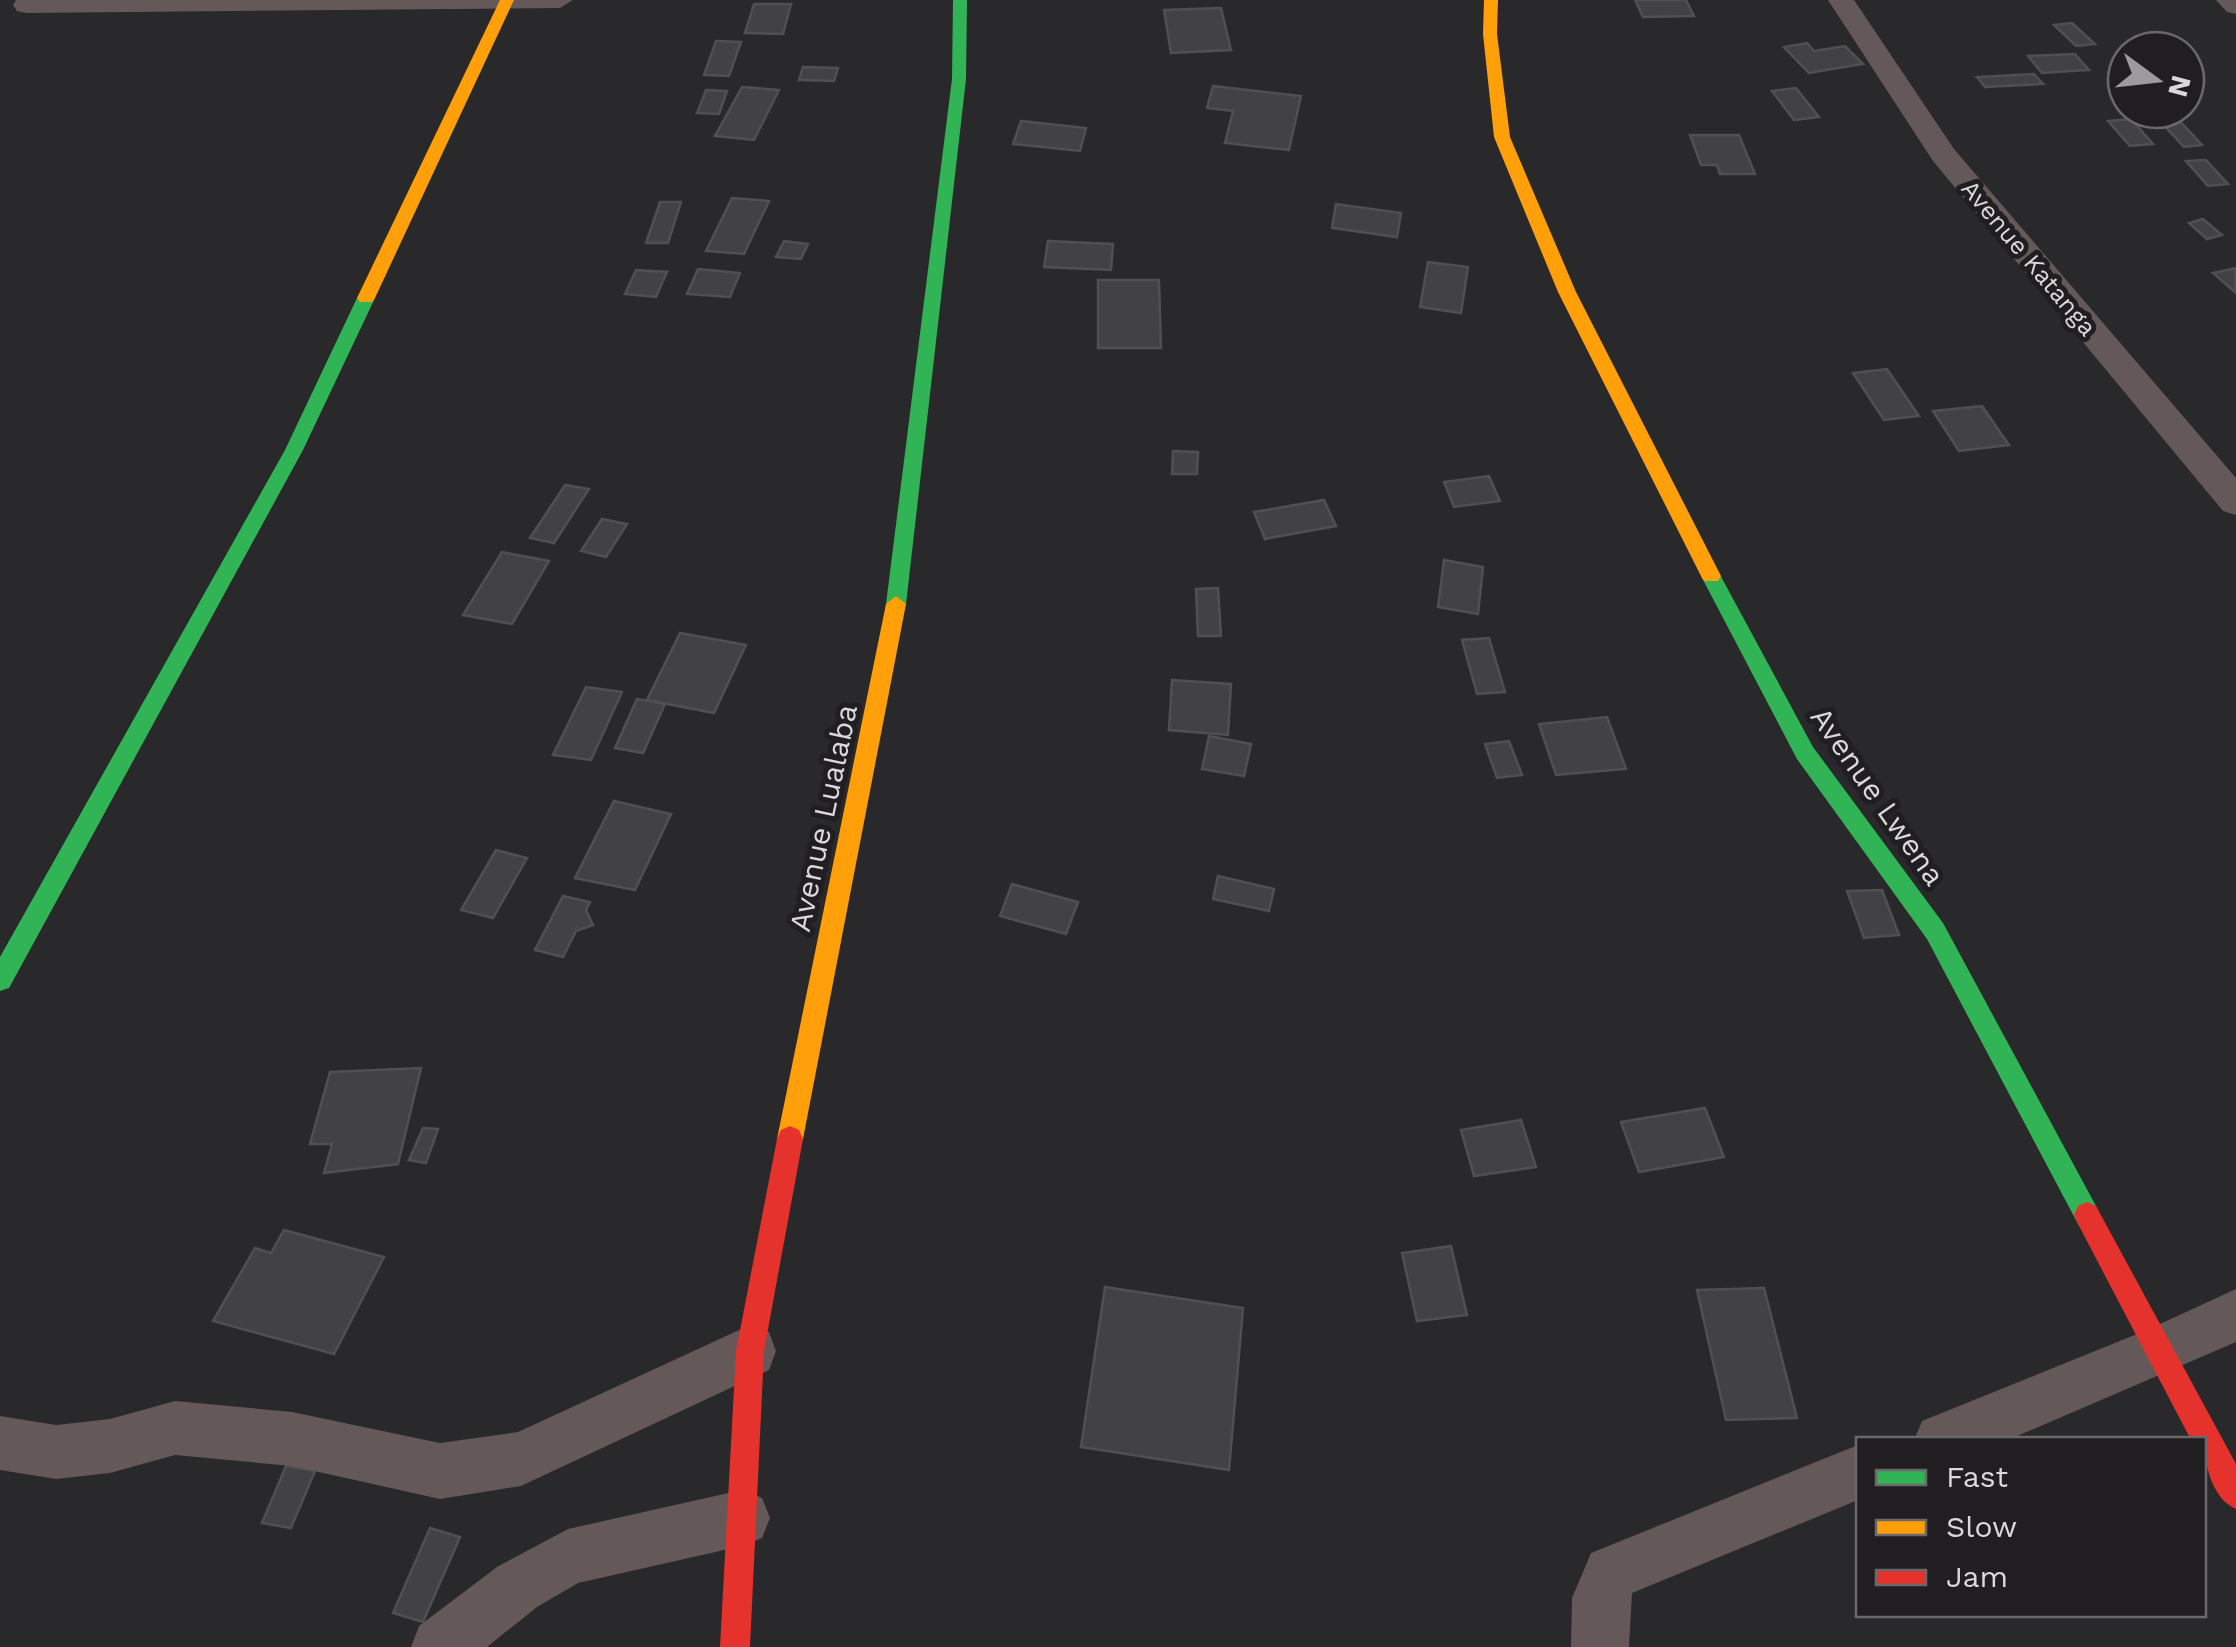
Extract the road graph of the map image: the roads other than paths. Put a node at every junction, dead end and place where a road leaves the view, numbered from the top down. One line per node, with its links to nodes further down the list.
1 (560, 0): 6 (street)
2 (960, 0): 13 (street, Avenue Lualaba)
3 (1490, 0): 12 (street, Avenue Lwena)
4 (1841, 0): 9 (street, Avenue Katanga)
5 (2229, 0): 7 (street)
6 (506, 1): 8 (street); 10 (street)
7 (2236, 6)
8 (23, 8)
9 (2236, 502)
10 (0, 980)
11 (2236, 1315): 12 (street)
12 (2162, 1350): 14 (street); 17 (street, Avenue Lwena)
13 (750, 1351): 15 (street); 18 (street, Avenue Lualaba)
14 (1947, 1437)
15 (0, 1442)
16 (1856, 1473): 21 (street)
17 (2236, 1494)
18 (742, 1518): 19 (street); 20 (street, Avenue Lualaba)
19 (440, 1647)
20 (735, 1647)
21 (1600, 1647)

